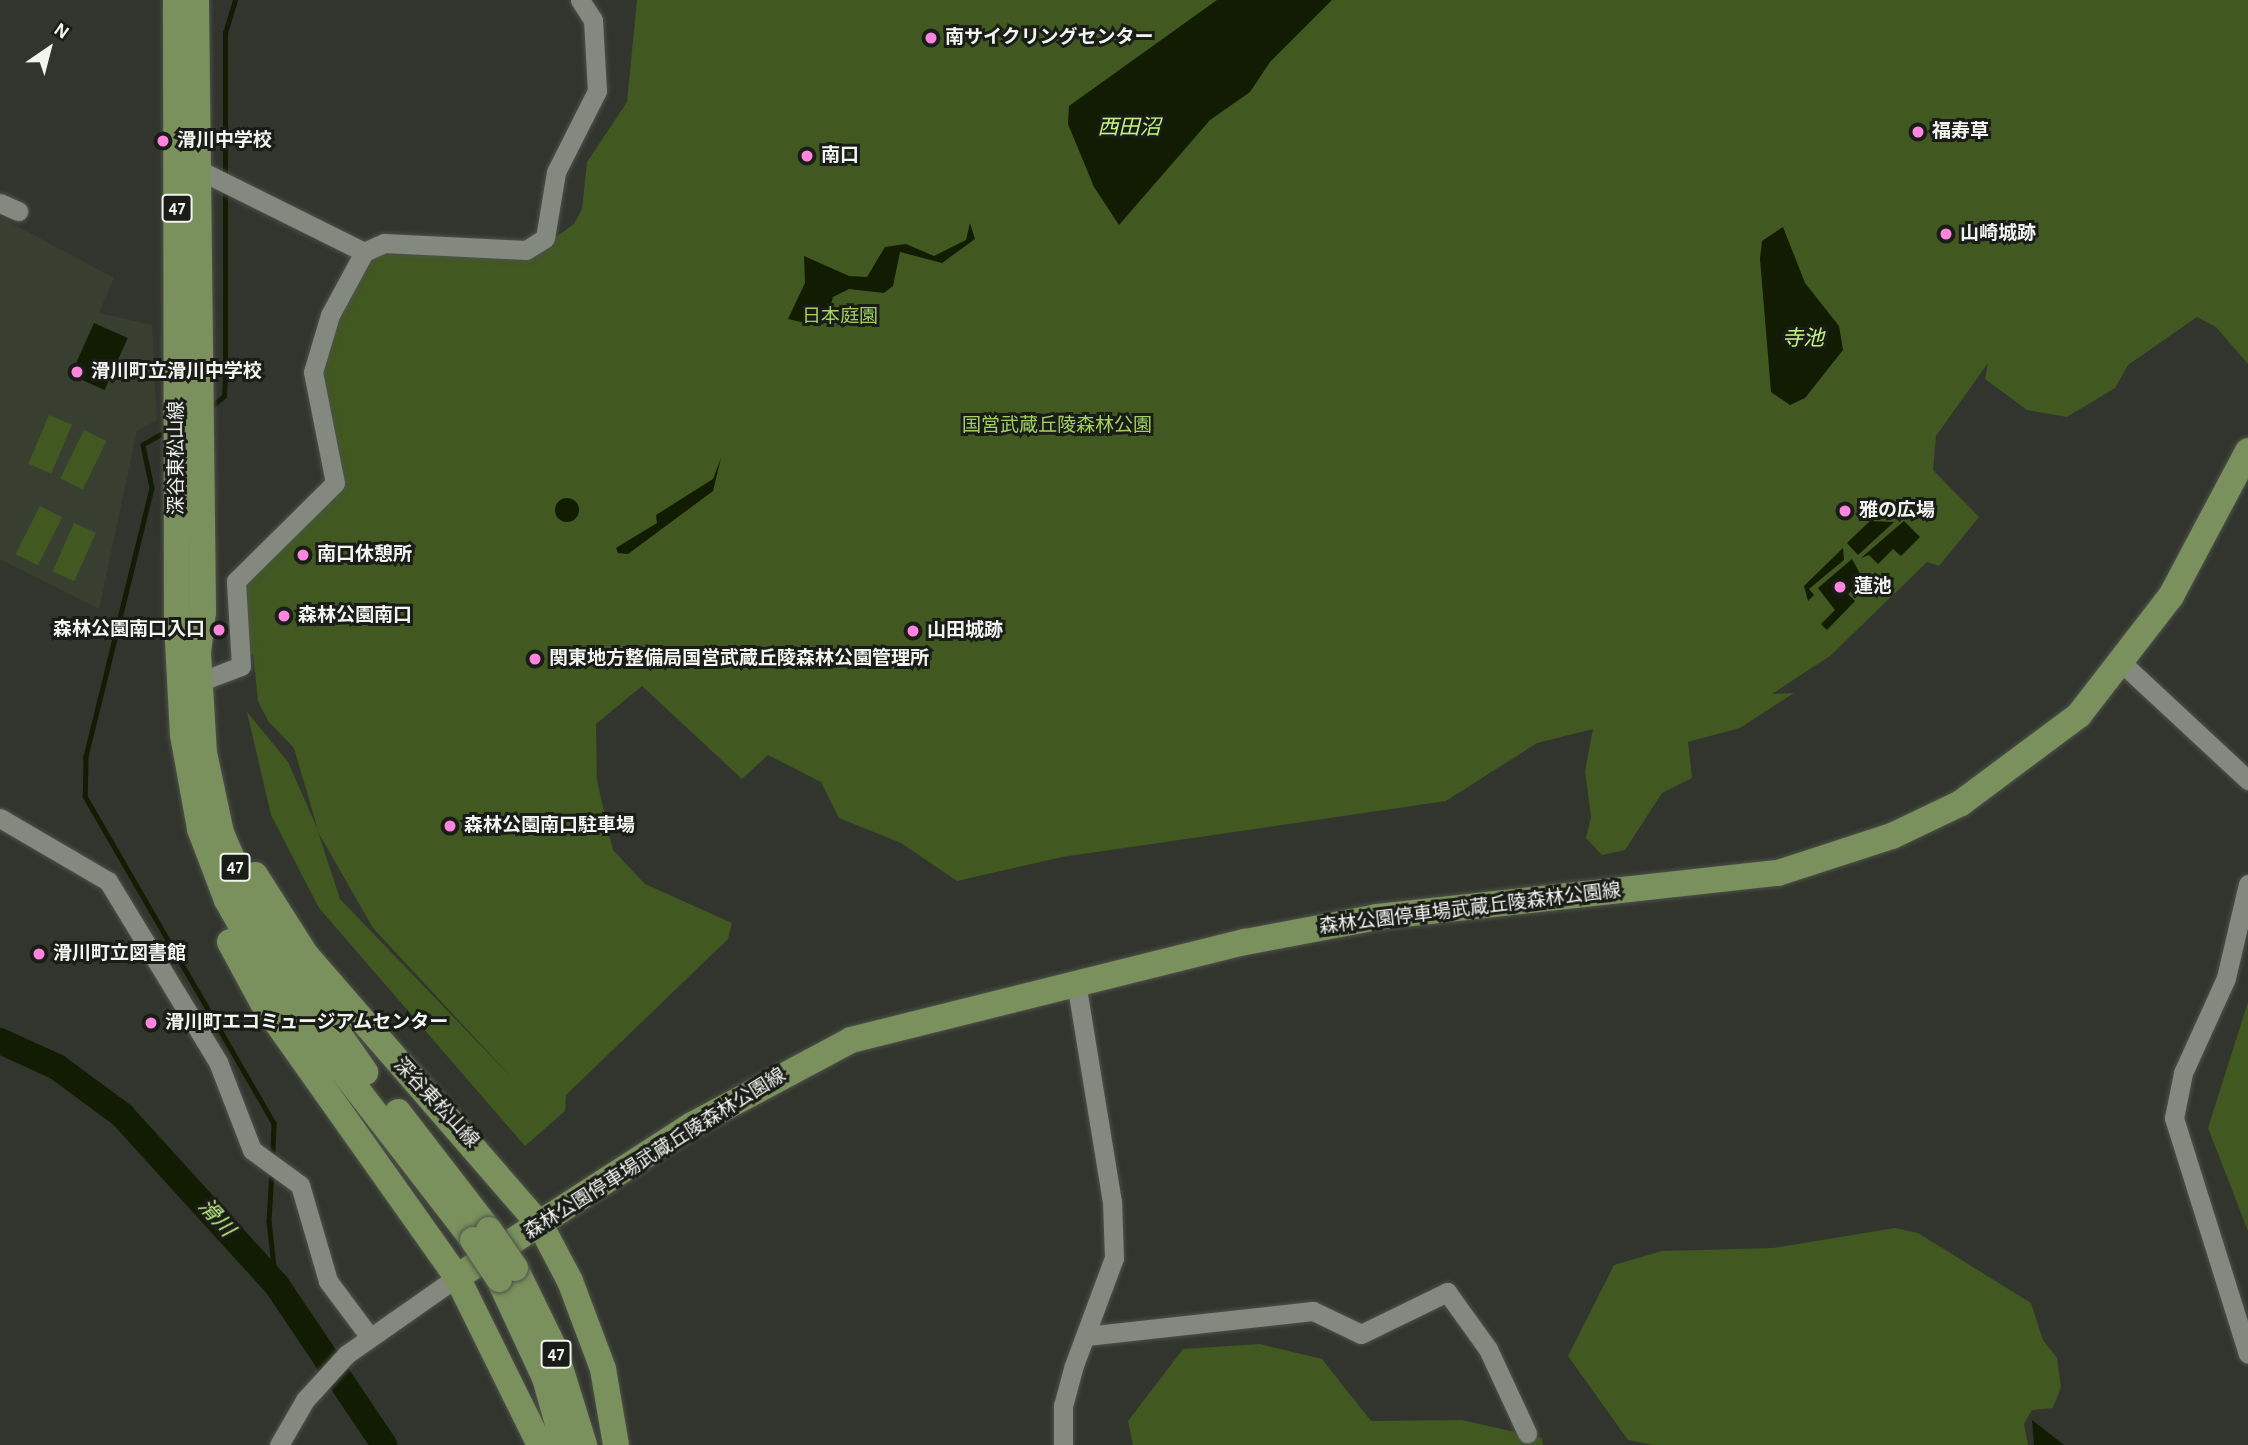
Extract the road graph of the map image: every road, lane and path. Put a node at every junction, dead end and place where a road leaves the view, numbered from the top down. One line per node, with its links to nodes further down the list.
1 (176, 0): 4 (main road, 深谷東松山線 / 47)
2 (196, 0): 4 (main road, 深谷東松山線 / 47)
3 (580, 0): 7 (street)
4 (207, 174): 7 (street); 8 (main road, 深谷東松山線 / 47)
5 (0, 203): 6 (street)
6 (19, 211)
7 (364, 252): 13 (street)
8 (188, 422): 10 (main road, 深谷東松山線 / 47); 11 (main road, 深谷東松山線 / 47)
9 (2248, 451): 12 (main road, 森林公園停車場武蔵丘陵森林公園線)
10 (203, 612): 13 (main road, 深谷東松山線 / 47); 19 (main road, 深谷東松山線 / 47)
11 (177, 622): 19 (main road, 深谷東松山線 / 47); 21 (main road, 深谷東松山線 / 47)
12 (2123, 664): 14 (street); 17 (main road, 森林公園停車場武蔵丘陵森林公園線)
13 (206, 679): 18 (main road, 深谷東松山線 / 47)
14 (2248, 780)
15 (0, 818): 23 (street)
16 (2248, 884): 24 (street)
17 (1076, 982): 18 (main road, 森林公園停車場武蔵丘陵森林公園線); 22 (street)
18 (541, 1226): 21 (main road, 森林公園停車場武蔵丘陵森林公園線); 30 (main road, 深谷東松山線 / 47)
19 (481, 1235): 20 (main road, 深谷東松山線 / 47, bridge)
20 (507, 1273): 28 (main road, 深谷東松山線 / 47); 29 (main road, 深谷東松山線 / 47)
21 (457, 1277): 23 (street); 27 (main road, 深谷東松山線 / 47)
22 (1086, 1336): 25 (street); 31 (street)
23 (362, 1342): 26 (street)
24 (2248, 1354)
25 (1527, 1433)
26 (279, 1445)
27 (540, 1445)
28 (564, 1445)
29 (584, 1445)
30 (615, 1445)
31 (1063, 1445)

